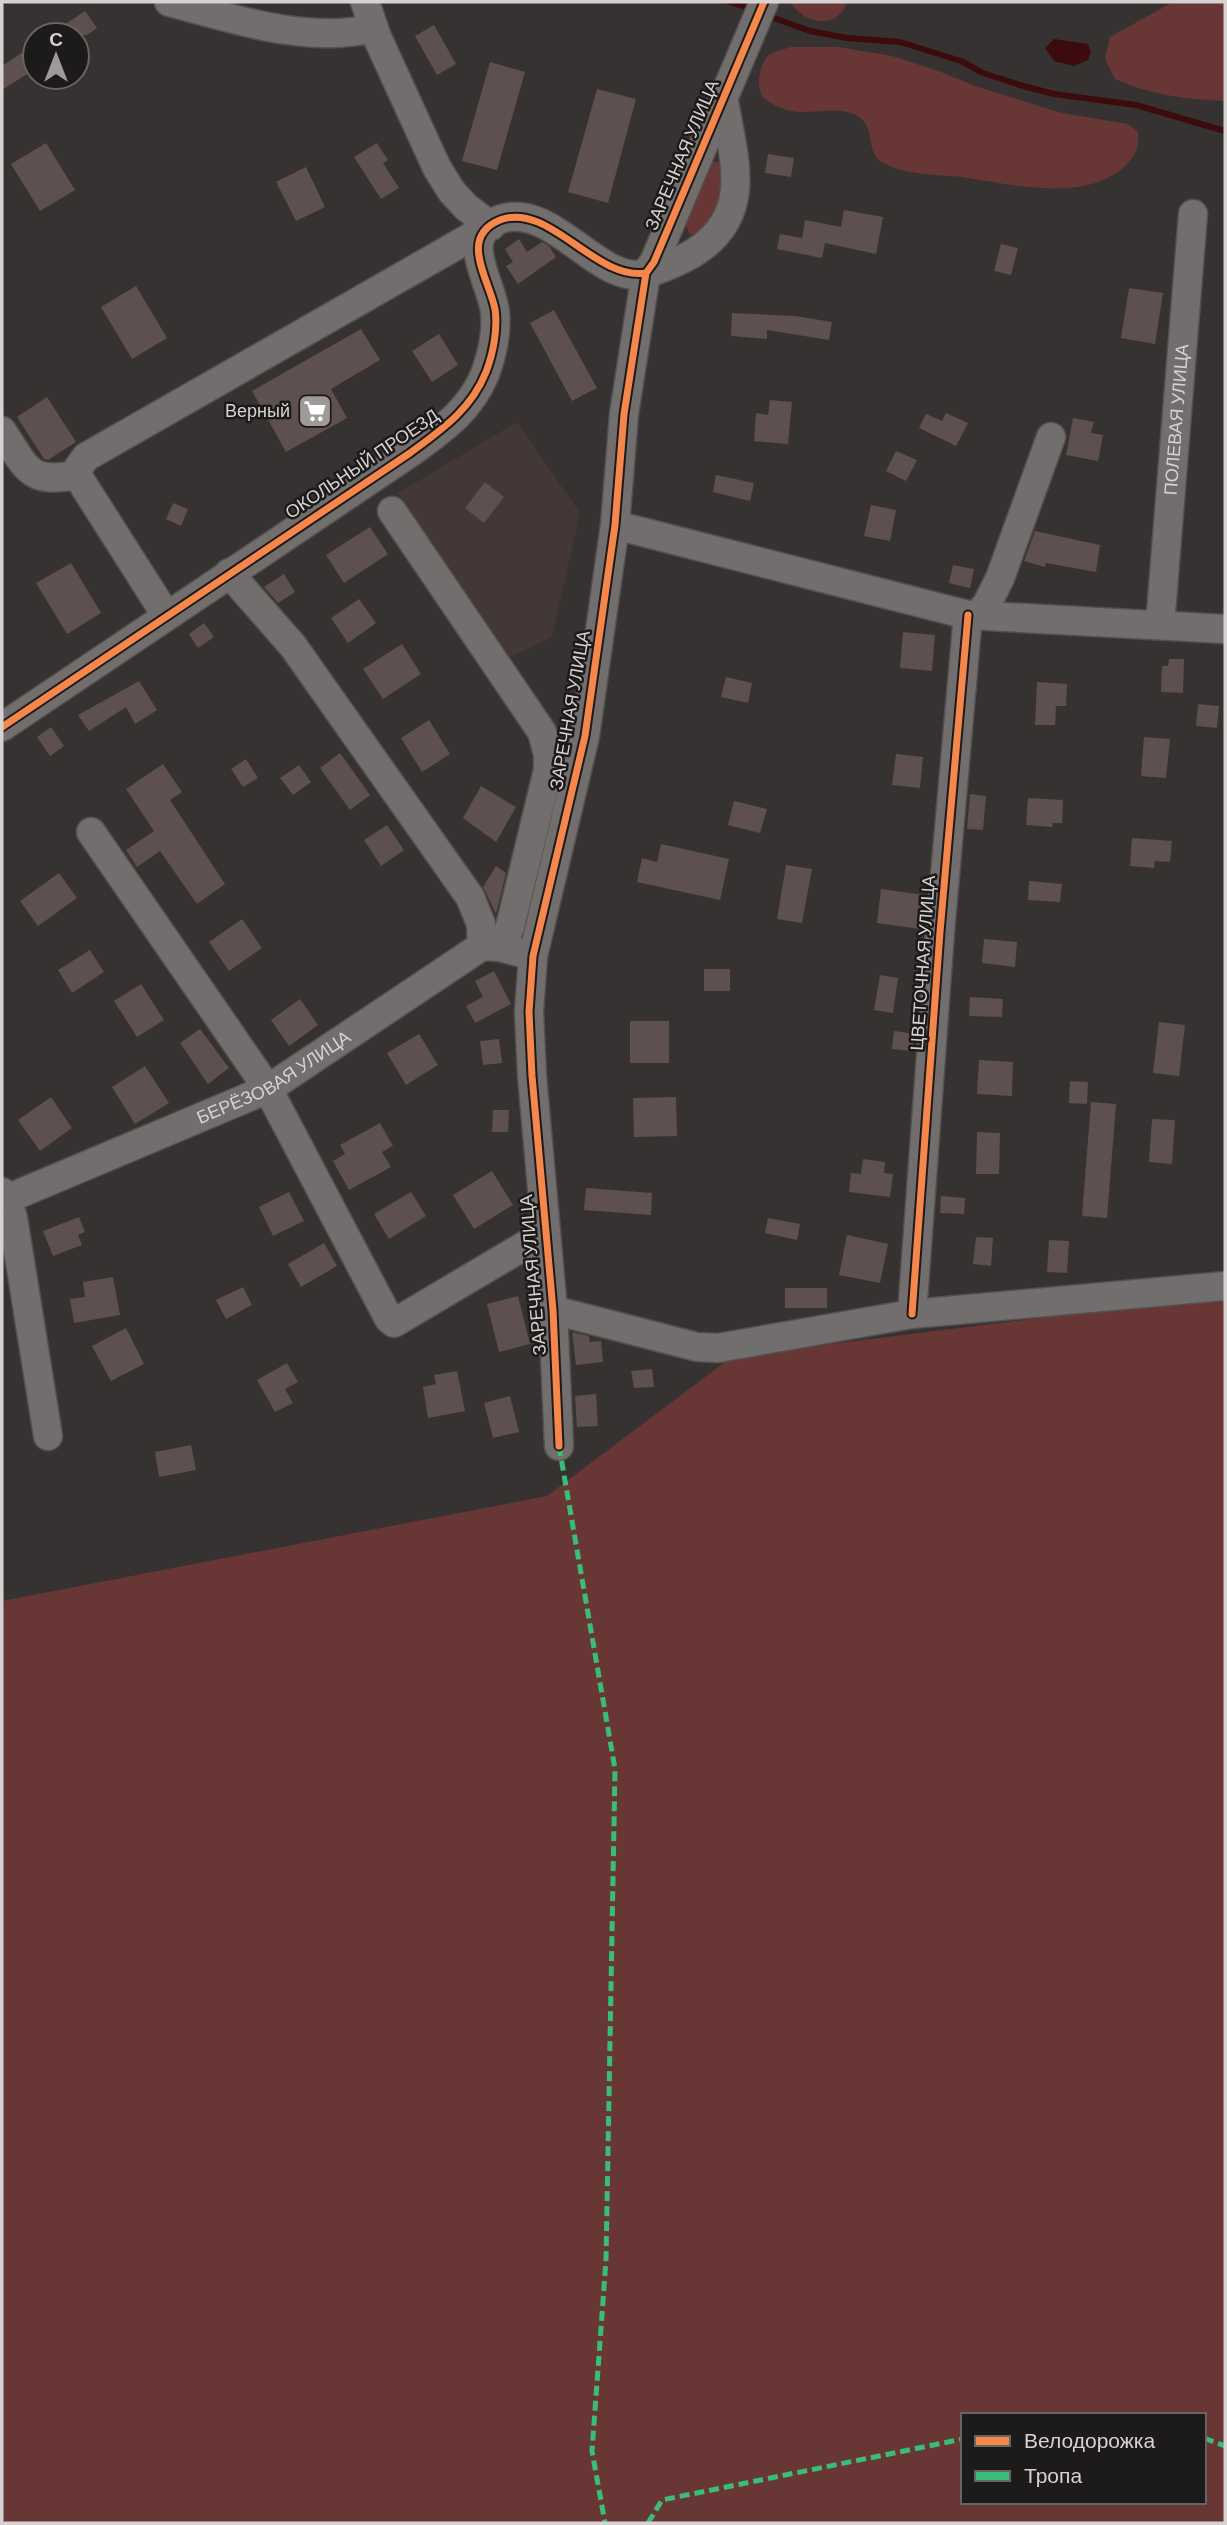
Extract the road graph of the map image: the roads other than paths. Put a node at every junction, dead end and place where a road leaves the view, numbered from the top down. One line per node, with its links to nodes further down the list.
1 (169, 2): 4 (street)
2 (365, 2): 4 (street)
3 (764, 2): 5 (street, ЗАРЕЧНАЯ УЛИЦА)
4 (374, 29): 7 (street)
5 (724, 101): 8 (street, ЗАРЕЧНАЯ УЛИЦА); 8 (street)
6 (1193, 215): 17 (street, ПОЛЕВАЯ УЛИЦА)
7 (488, 228): 8 (street); 11 (street); 14 (street, ОКОЛЬНЫЙ ПРОЕЗД)
8 (646, 273): 13 (street, ЗАРЕЧНАЯ УЛИЦА)
9 (2, 431): 11 (street)
10 (1051, 437): 16 (street)
11 (77, 475): 15 (street)
12 (392, 511): 21 (street)
13 (615, 525): 16 (street); 22 (street, ЗАРЕЧНАЯ УЛИЦА)
14 (229, 573): 15 (street, ОКОЛЬНЫЙ ПРОЕЗД); 21 (street)
15 (166, 615): 19 (street, ОКОЛЬНЫЙ ПРОЕЗД)
16 (973, 616): 17 (street); 28 (street, ЦВЕТОЧНАЯ УЛИЦА)
17 (1160, 625): 18 (street)
18 (1225, 629)
19 (2, 727)
20 (91, 832): 23 (street)
21 (491, 947): 22 (street); 23 (street, БЕРЁЗОВАЯ УЛИЦА)
22 (533, 956): 25 (street, ЗАРЕЧНАЯ УЛИЦА)
23 (268, 1089): 24 (street, БЕРЁЗОВАЯ УЛИЦА); 25 (street)
24 (3, 1198): 29 (street)
25 (546, 1233): 27 (street, ЗАРЕЧНАЯ УЛИЦА)
26 (1225, 1286): 28 (street)
27 (553, 1310): 28 (street); 30 (street, ЗАРЕЧНАЯ УЛИЦА)
28 (912, 1314)
29 (48, 1436)
30 (559, 1446)

